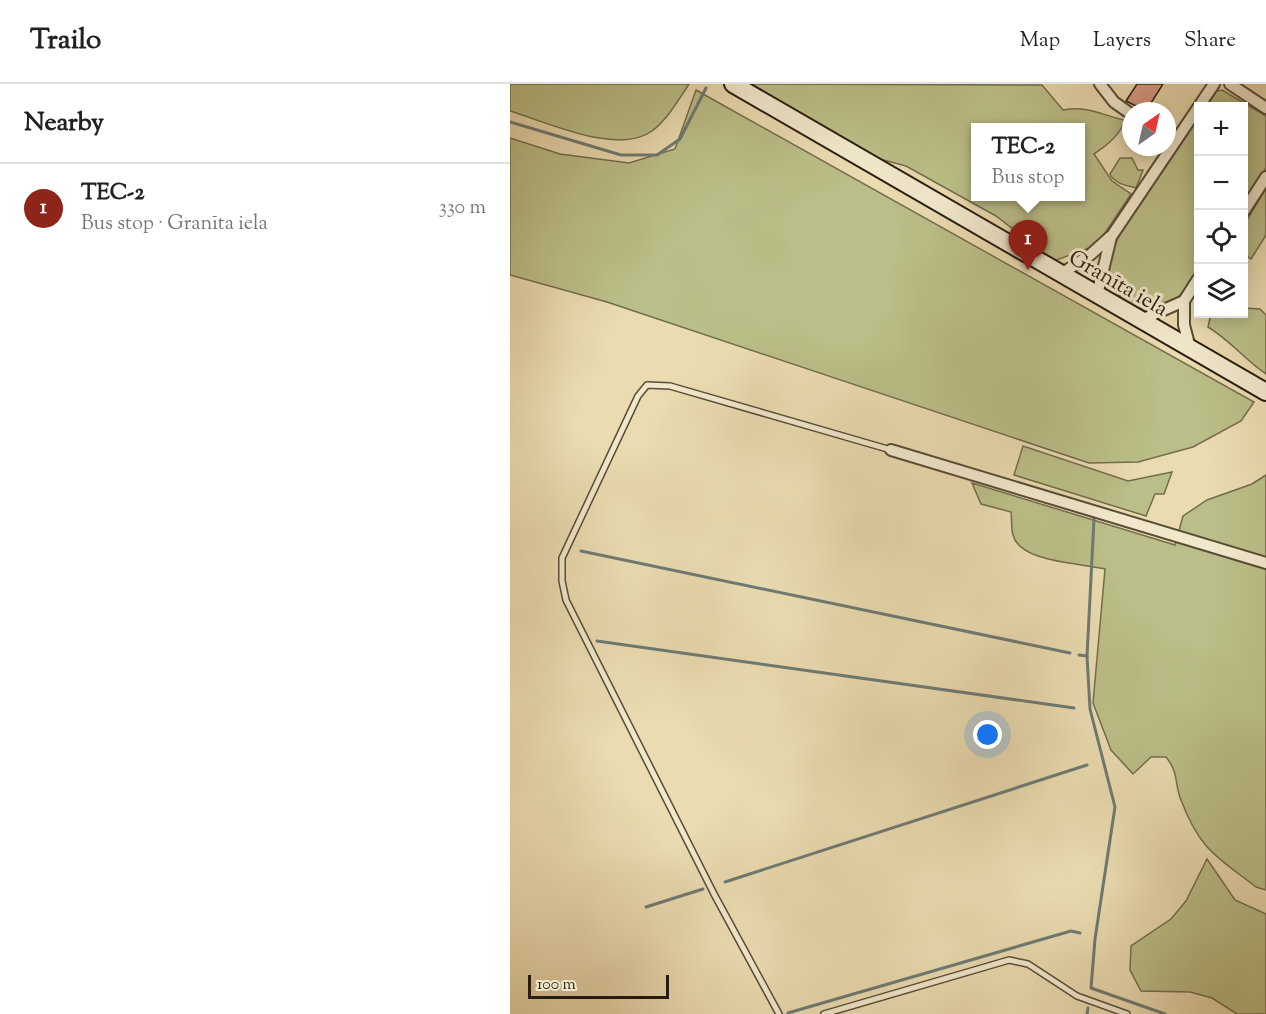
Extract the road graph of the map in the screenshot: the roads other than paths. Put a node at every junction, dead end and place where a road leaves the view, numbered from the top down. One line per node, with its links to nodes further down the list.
1 (733, 84): 12 (main road, Granīta iela)
2 (1100, 84): 5 (street)
3 (1214, 84): 7 (street)
4 (1230, 84): 6 (street)
5 (1122, 108)
6 (1266, 108)
7 (1176, 132)
8 (1160, 156): 11 (street)
9 (1266, 177): 10 (street)
10 (1245, 210)
11 (1111, 237): 12 (street); 14 (street)
12 (1061, 274): 14 (main road, Granīta iela)
13 (1194, 285): 15 (street)
14 (1097, 295): 16 (main road, Granīta iela)
15 (1184, 301): 16 (street); 17 (street)
16 (1141, 320): 17 (main road, Granīta iela)
17 (1190, 348): 18 (main road, Granīta iela)
18 (1266, 392)
19 (891, 450): 20 (street); 21 (lane)
20 (1266, 563)
21 (778, 1014)
22 (824, 1014): 23 (lane)
23 (1127, 1014)

